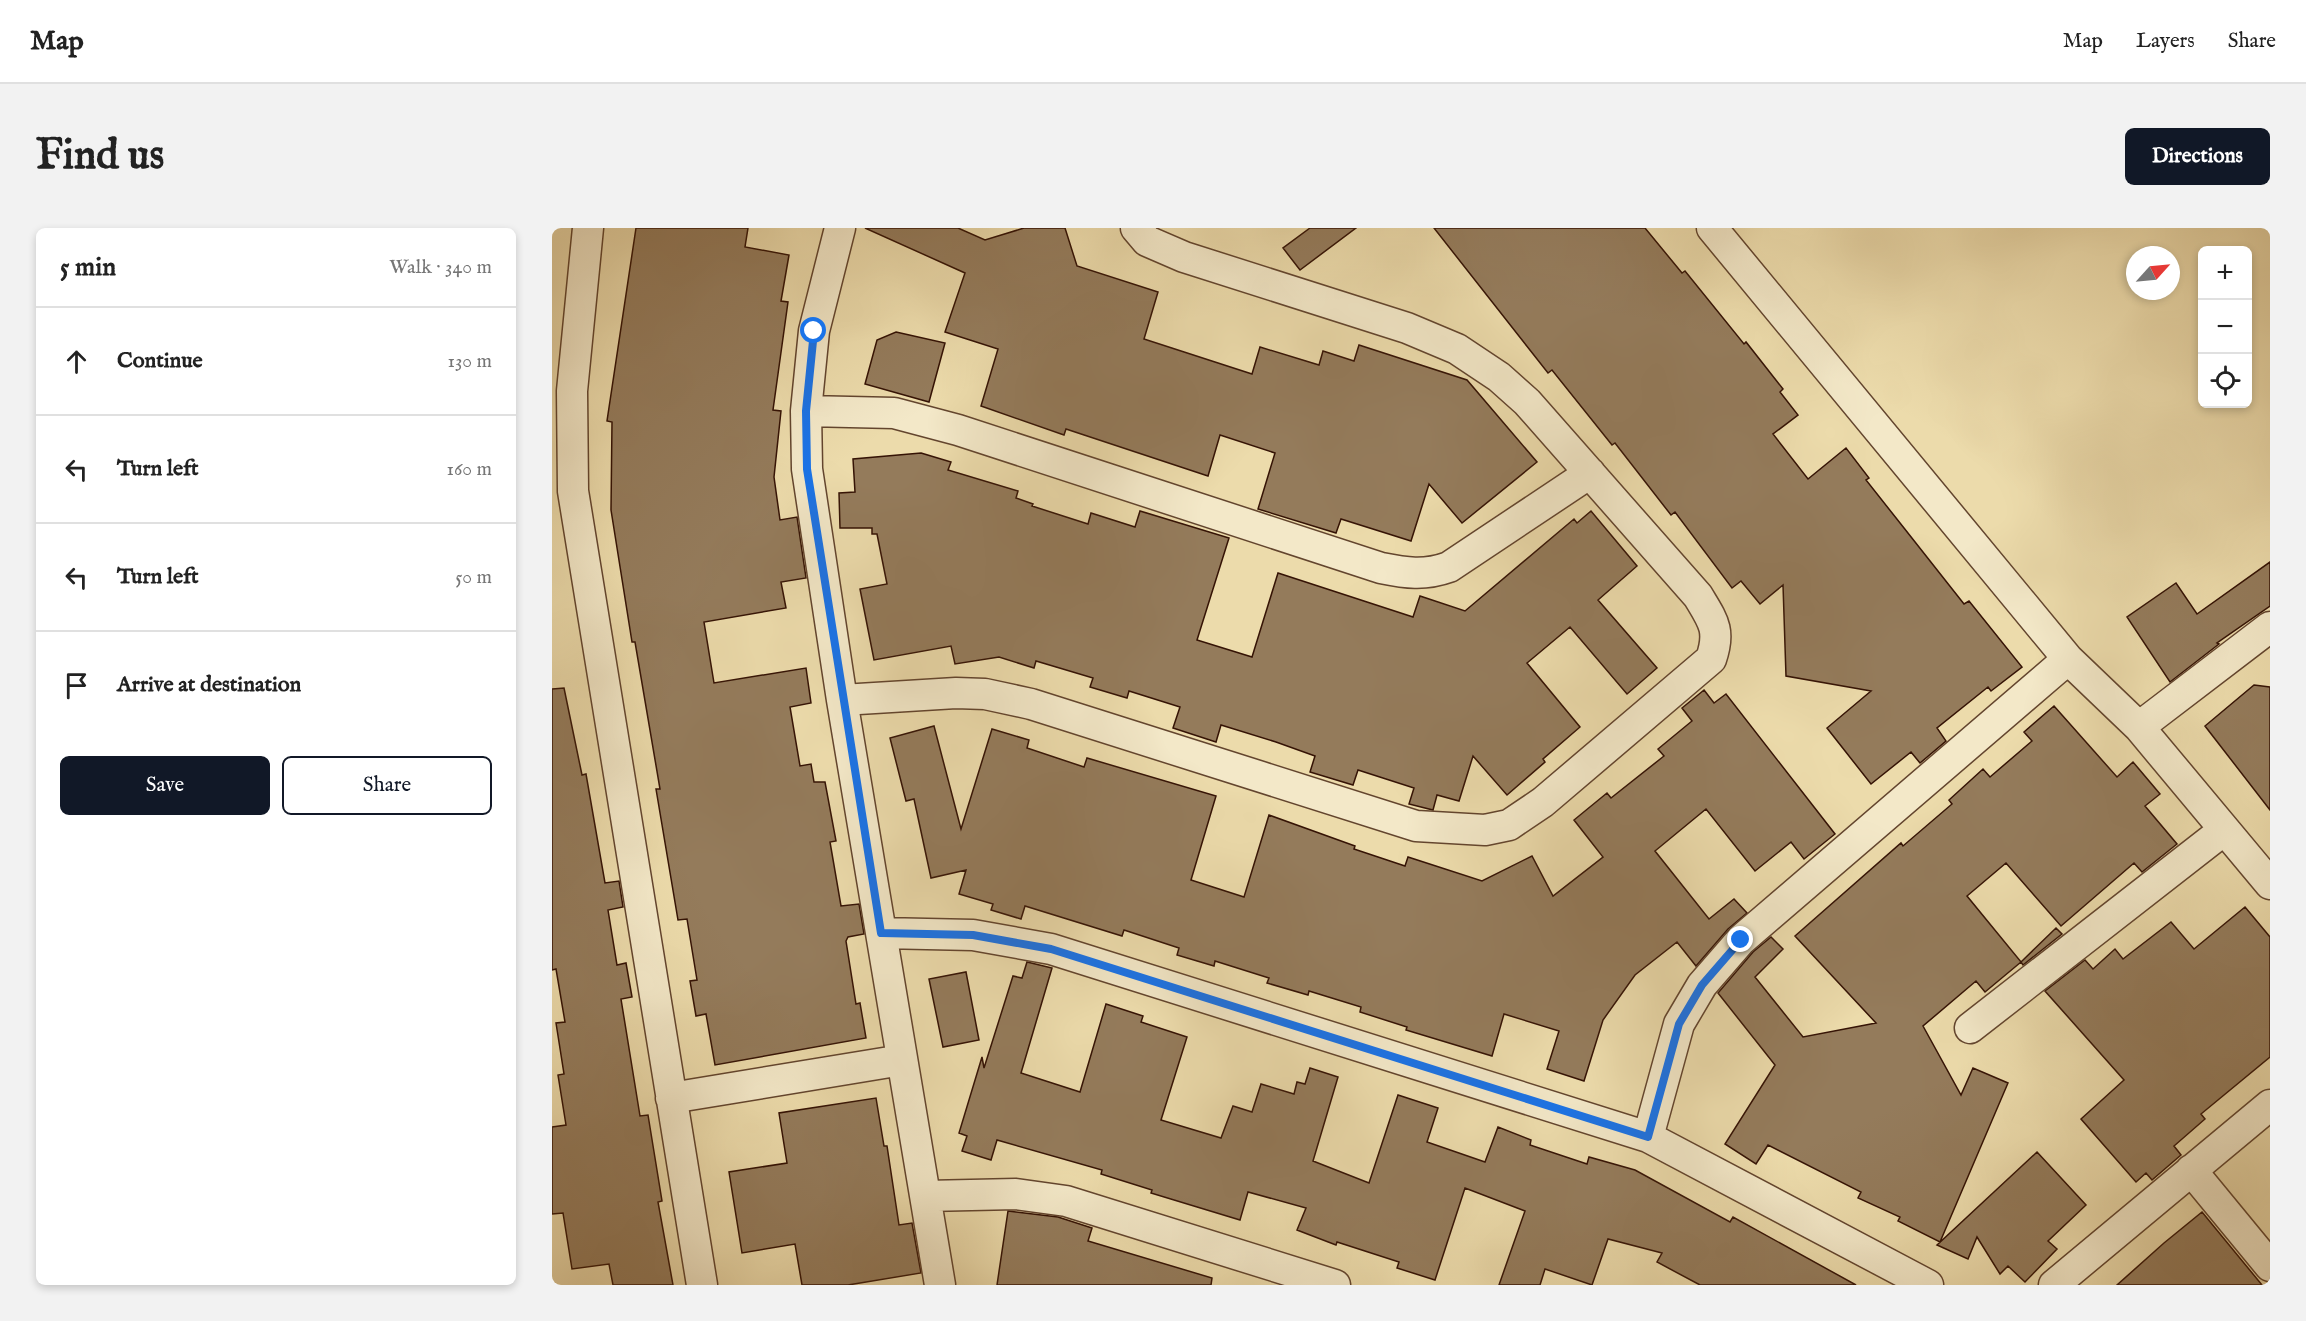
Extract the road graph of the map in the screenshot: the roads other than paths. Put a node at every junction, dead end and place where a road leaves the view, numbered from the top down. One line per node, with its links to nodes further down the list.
1 (588, 228): 16 (street)
2 (840, 228): 5 (street)
3 (1136, 228): 6 (street)
4 (1712, 228): 8 (street)
5 (806, 411): 6 (street); 9 (street)
6 (1590, 473): 9 (street)
7 (2270, 627): 10 (street)
8 (2068, 659): 10 (street); 18 (street)
9 (842, 700): 13 (street)
10 (2139, 727): 11 (street)
11 (2224, 830): 12 (street); 14 (street)
12 (2270, 884)
13 (881, 933): 15 (street); 18 (street)
14 (1970, 1028)
15 (902, 1060): 16 (street); 20 (street)
16 (671, 1098): 22 (street)
17 (2270, 1105): 19 (street)
18 (1648, 1137): 25 (street)
19 (2191, 1170): 21 (street); 26 (street)
20 (926, 1196): 23 (street); 24 (street)
21 (2270, 1266)
22 (702, 1285)
23 (940, 1285)
24 (1335, 1285)
25 (1928, 1285)
26 (2054, 1285)

